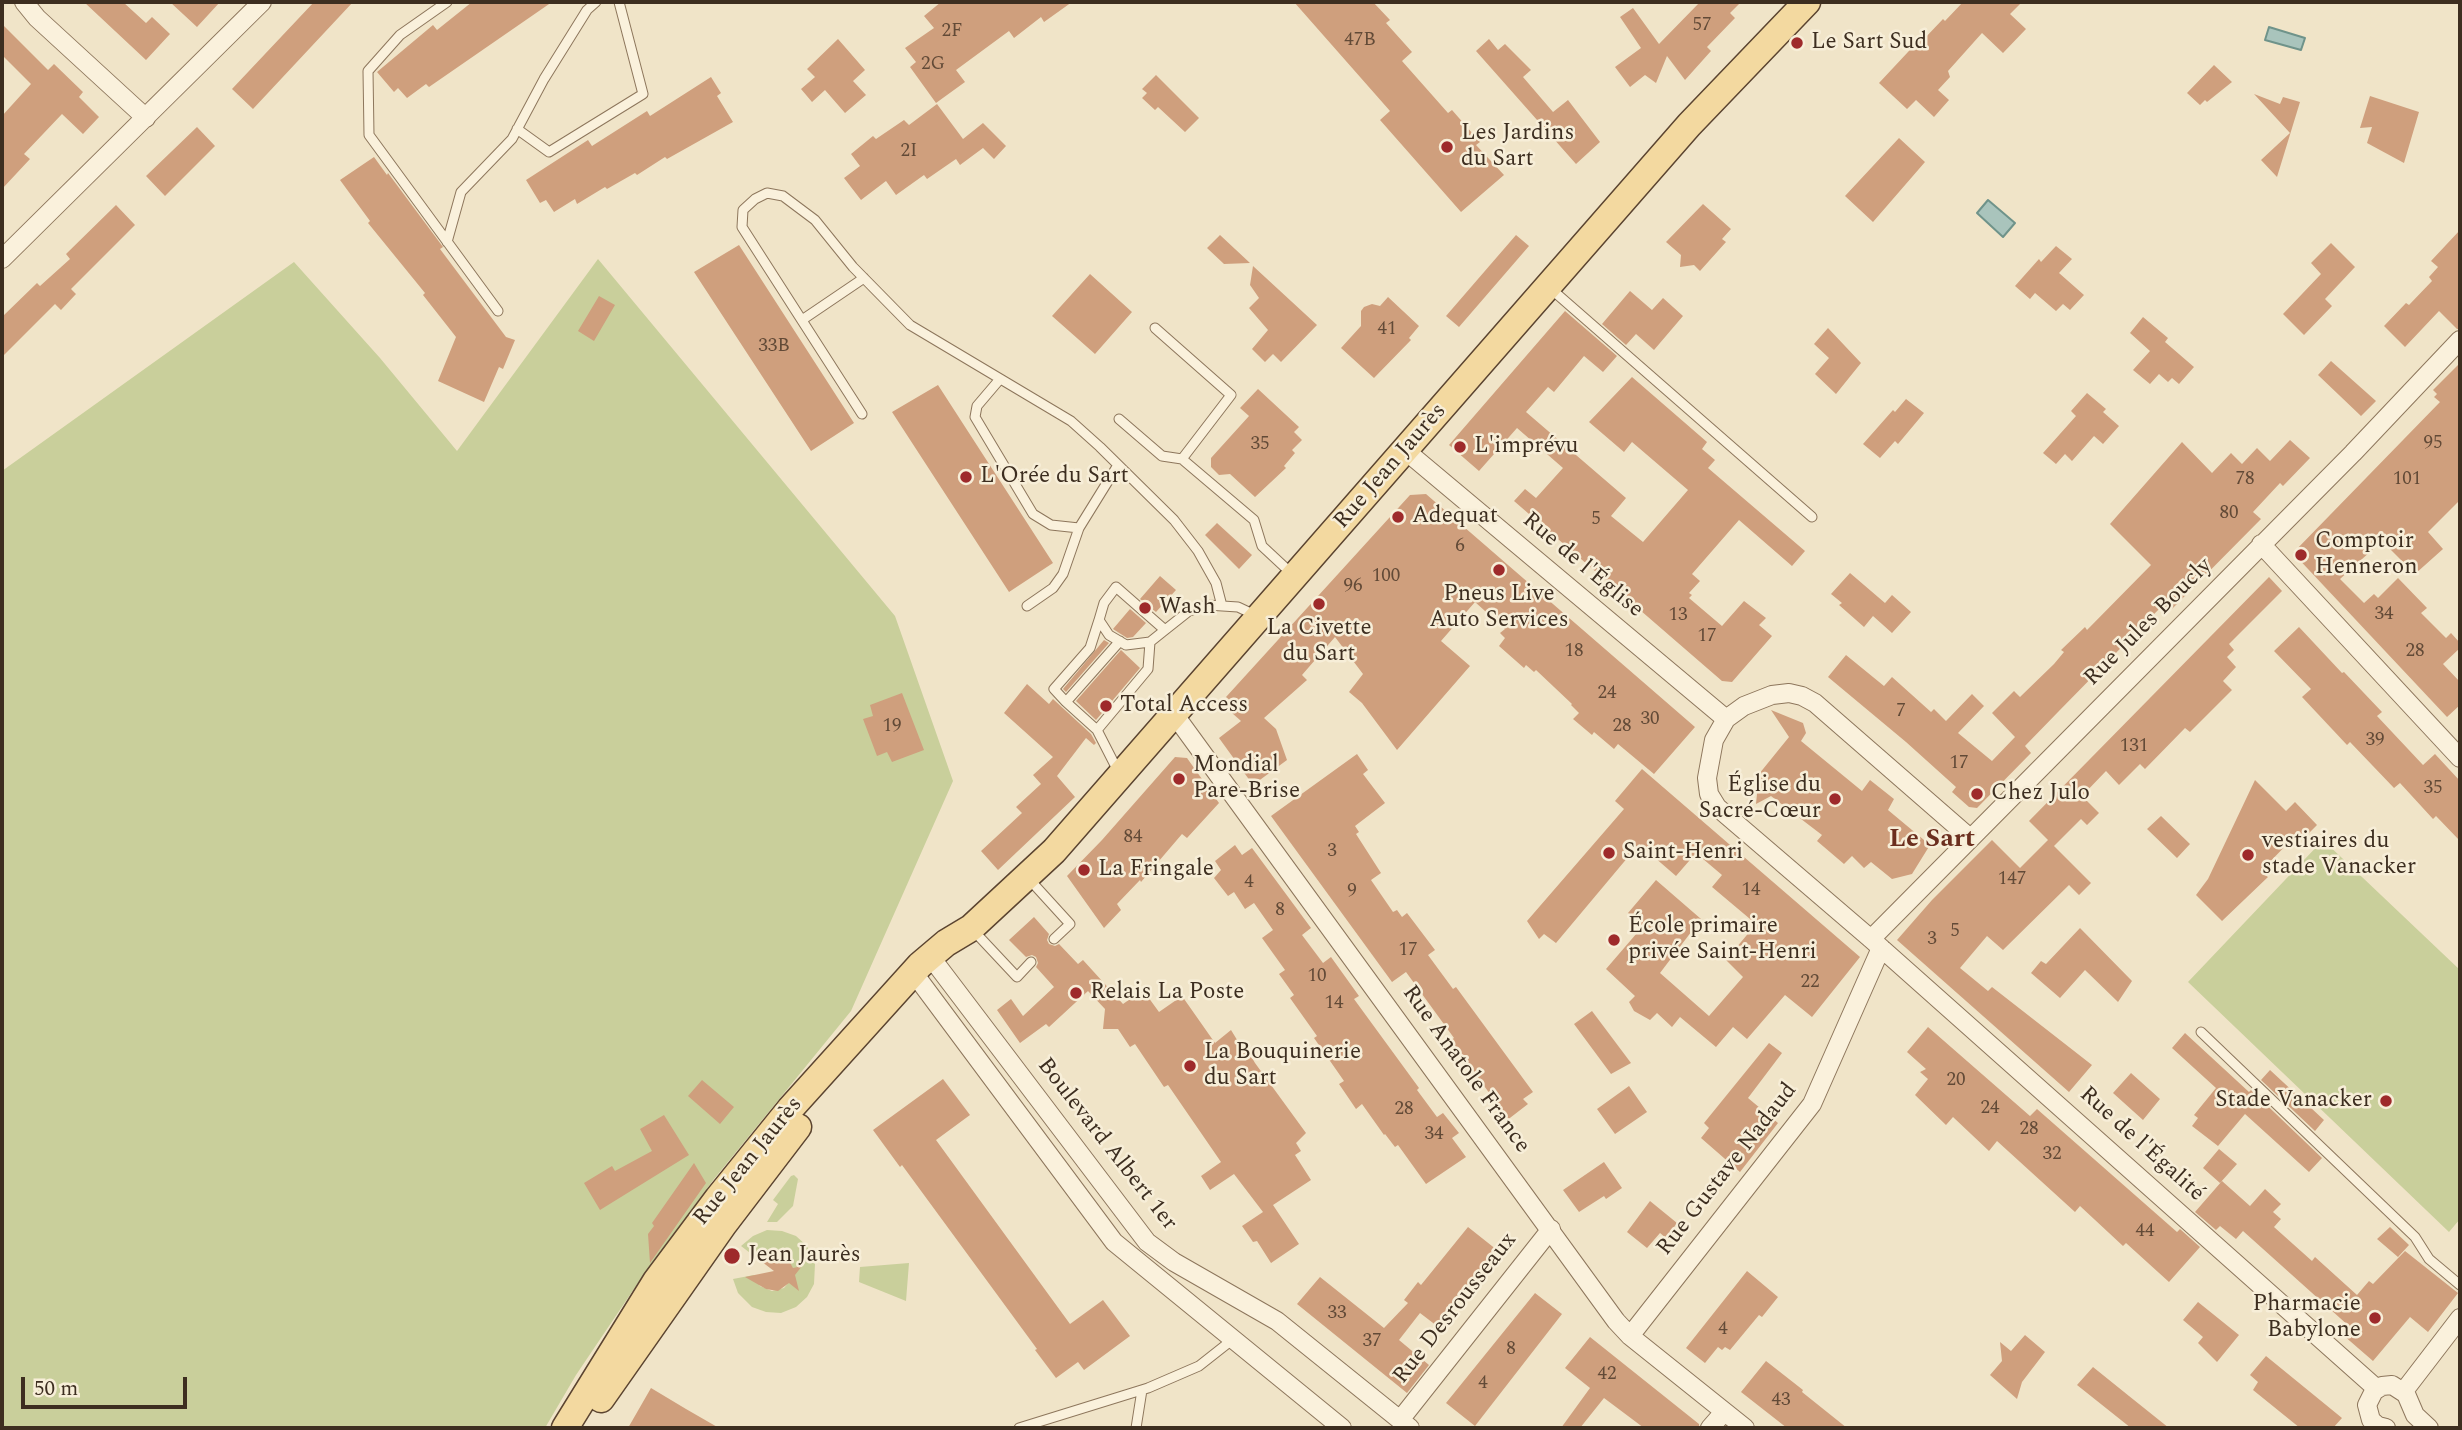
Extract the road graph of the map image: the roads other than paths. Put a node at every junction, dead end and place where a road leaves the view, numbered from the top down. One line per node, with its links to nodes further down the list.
1 (24, 2): 7 (street)
2 (262, 2): 7 (street)
3 (447, 2): 9 (lane)
4 (596, 2): 8 (lane)
5 (619, 2): 8 (lane)
6 (1807, 2): 12 (main road, Rue Jean Jaurès)
7 (146, 118): 10 (street)
8 (517, 129): 9 (lane)
9 (447, 242): 13 (lane)
10 (2, 259)
11 (864, 278): 14 (lane); 14 (lane); 17 (lane)
12 (1548, 286): 20 (main road, Rue Jean Jaurès); 23 (lane)
13 (498, 312)
14 (802, 320): 18 (lane)
15 (1155, 328): 21 (lane)
16 (2460, 340): 25 (street, Rue Jules Boucly)
17 (1000, 379): 22 (lane); 24 (lane)
18 (862, 414)
19 (1119, 419): 21 (lane)
20 (1406, 451): 26 (main road, Rue Jean Jaurès); 36 (street, Rue de l'Église)
21 (1182, 459): 26 (lane)
22 (1118, 465): 24 (lane); 28 (lane)
23 (1812, 517)
24 (1079, 528): 27 (lane)
25 (2261, 544): 38 (street); 40 (street, Rue Jules Boucly)
26 (1295, 577): 29 (main road, Rue Jean Jaurès)
27 (1027, 606)
28 (1222, 606): 29 (lane); 31 (lane)
29 (1260, 618): 35 (main road, Rue Jean Jaurès)
30 (1099, 620): 31 (lane); 32 (lane); 34 (lane)
31 (1166, 630): 33 (lane)
32 (1120, 641): 33 (lane); 34 (lane)
33 (1150, 642): 37 (lane)
34 (1066, 702): 37 (lane)
35 (1174, 713): 39 (main road, Rue Jean Jaurès); 48 (street, Rue Anatole France)
36 (1726, 719): 40 (street); 44 (street, Rue de l'Égalité)
37 (1097, 730): 39 (lane)
38 (2460, 758)
39 (1120, 776): 41 (main road, Rue Jean Jaurès)
40 (1969, 838): 44 (street, Rue Jules Boucly)
41 (1027, 877): 42 (main road, Rue Jean Jaurès); 43 (lane)
42 (971, 928): 45 (lane); 46 (main road, Rue Jean Jaurès)
43 (1055, 939)
44 (1876, 943): 51 (street, Rue Gustave Nadaud); 53 (street, Rue de l'Égalité)
45 (1031, 962)
46 (926, 970): 52 (street); 57 (street, Boulevard Albert 1er); 59 (main road, Rue Jean Jaurès); 60 (main road, Rue Jean Jaurès)
47 (2201, 1032): 49 (lane)
48 (1551, 1229): 51 (street, Rue Anatole France); 57 (street, Rue Desrousseaux)
49 (2460, 1285)
50 (2460, 1318): 55 (street)
51 (1630, 1336): 56 (street, Rue Anatole France)
52 (1231, 1340): 54 (lane); 63 (street)
53 (2377, 1389): 55 (street); 58 (street)
54 (1142, 1390): 61 (lane); 62 (lane)
55 (2407, 1397): 58 (street); 66 (street)
56 (1724, 1412): 64 (street); 65 (street, Rue Anatole France)
57 (1405, 1424)
58 (2381, 1427)
59 (565, 1428)
60 (582, 1428)
61 (1019, 1428)
62 (1136, 1428)
63 (1342, 1428)
64 (1710, 1428)
65 (1745, 1428)
66 (2429, 1428)

